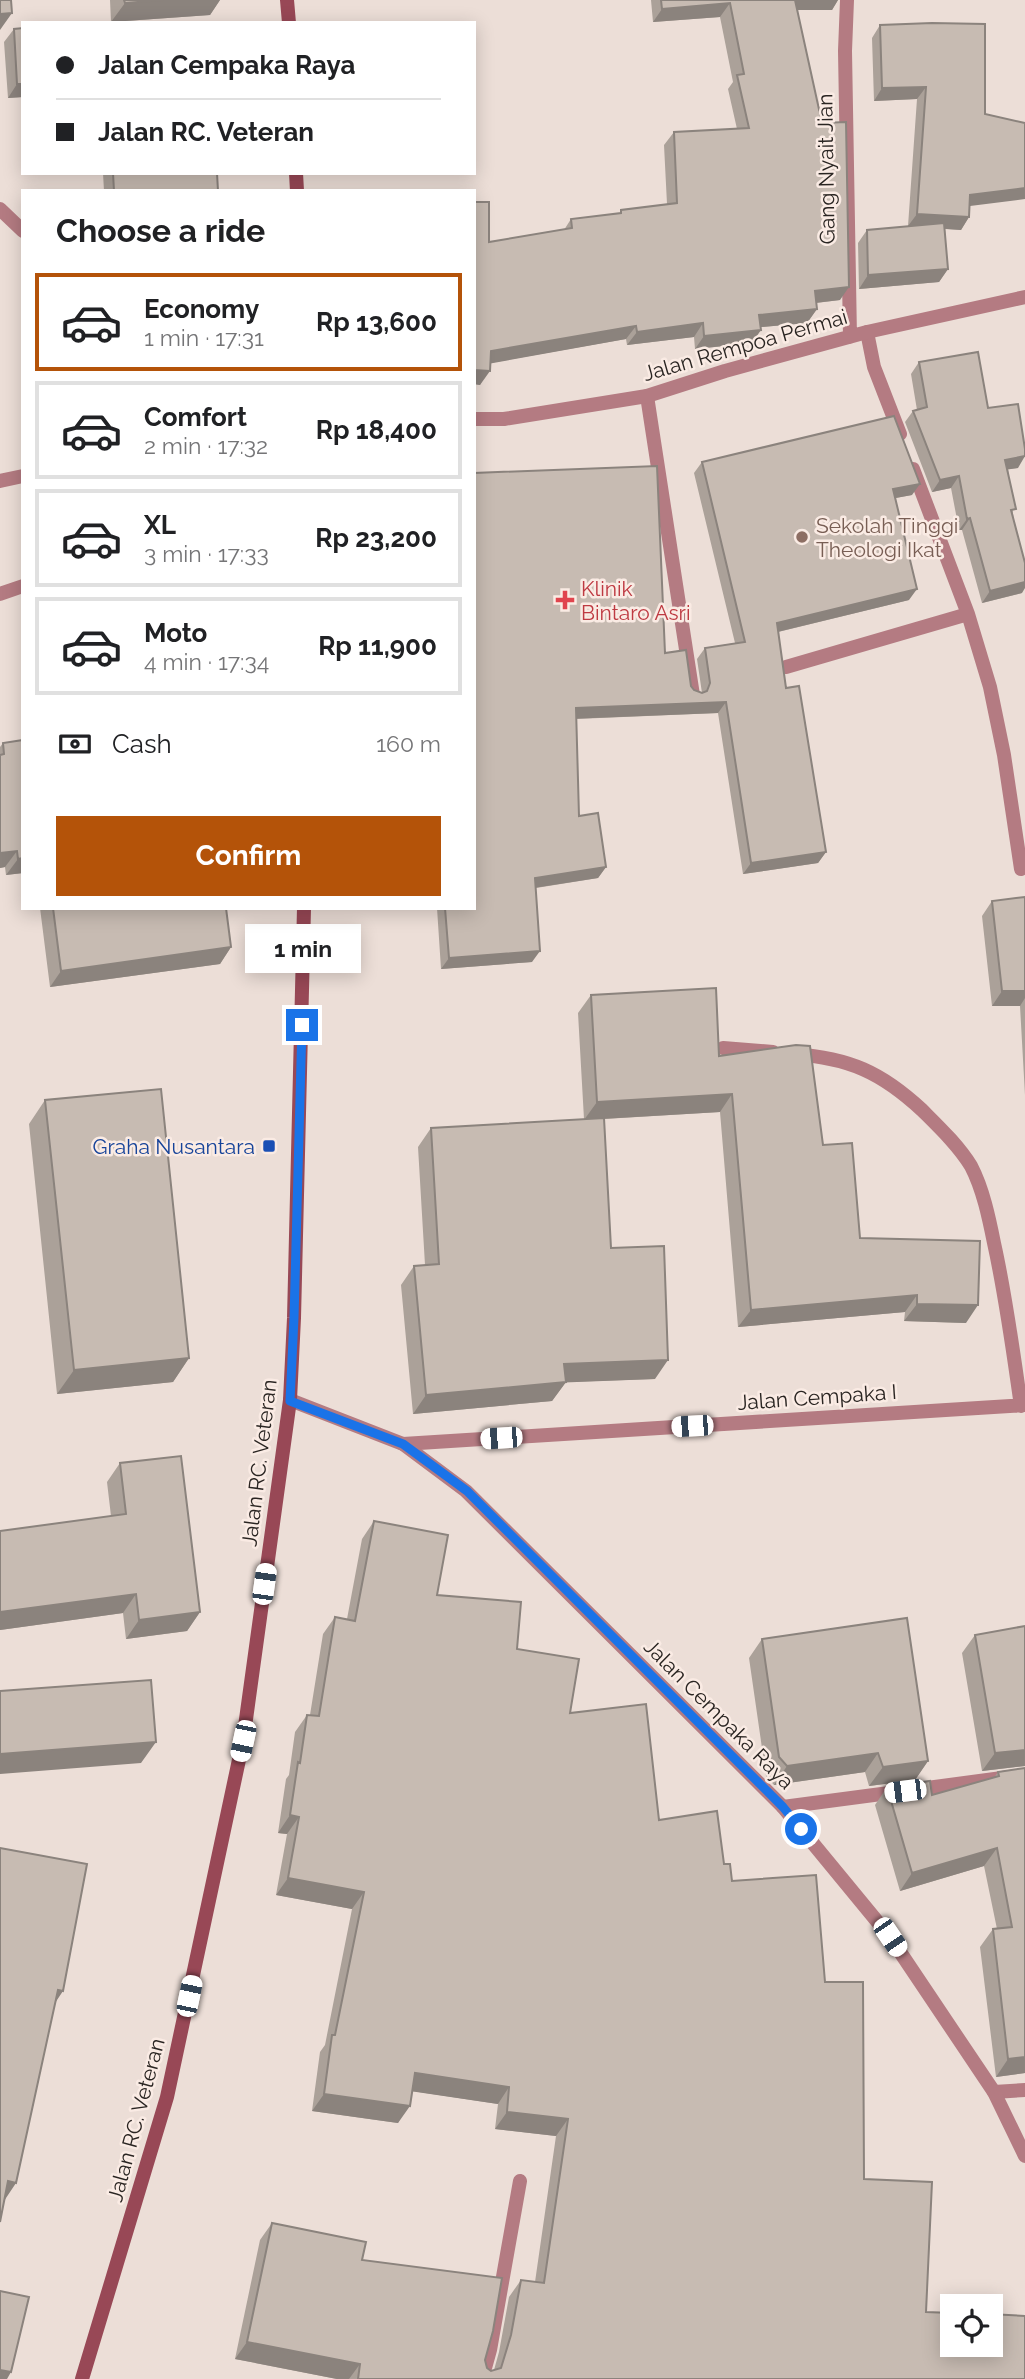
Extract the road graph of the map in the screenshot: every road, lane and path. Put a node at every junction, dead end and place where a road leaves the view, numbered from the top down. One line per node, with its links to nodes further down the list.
1 (287, 0): 3 (main road)
2 (847, 0): 8 (street, Gang Nyait Jian)
3 (289, 21)
4 (0, 209): 5 (street)
5 (21, 229)
6 (1025, 297): 7 (street, Jalan Rempoa Permai)
7 (867, 332): 8 (street, Jalan Rempoa Permai); 15 (street)
8 (850, 337): 9 (street, Jalan Rempoa Permai)
9 (647, 396): 10 (street, Jalan Rempoa Permai); 17 (street)
10 (476, 419)
11 (21, 476): 12 (street)
12 (0, 481)
13 (21, 587): 14 (street)
14 (0, 594)
15 (968, 614): 16 (street); 18 (street)
16 (786, 667)
17 (693, 695)
18 (1021, 869)
19 (304, 910): 21 (main road, Jalan RC. Veteran)
20 (723, 1048): 22 (street)
21 (290, 1401): 23 (street, Jalan Cempaka Raya); 30 (main road, Jalan RC. Veteran)
22 (1023, 1406): 23 (street, Jalan Cempaka I)
23 (403, 1444): 25 (street, Jalan Cempaka Raya)
24 (1025, 1775): 25 (street)
25 (783, 1807): 27 (street, Jalan Cempaka Raya)
26 (1025, 2090): 27 (street)
27 (994, 2092): 28 (street, Jalan Cempaka Raya)
28 (1025, 2156)
29 (520, 2180): 31 (street)
30 (82, 2379)
31 (482, 2379)

